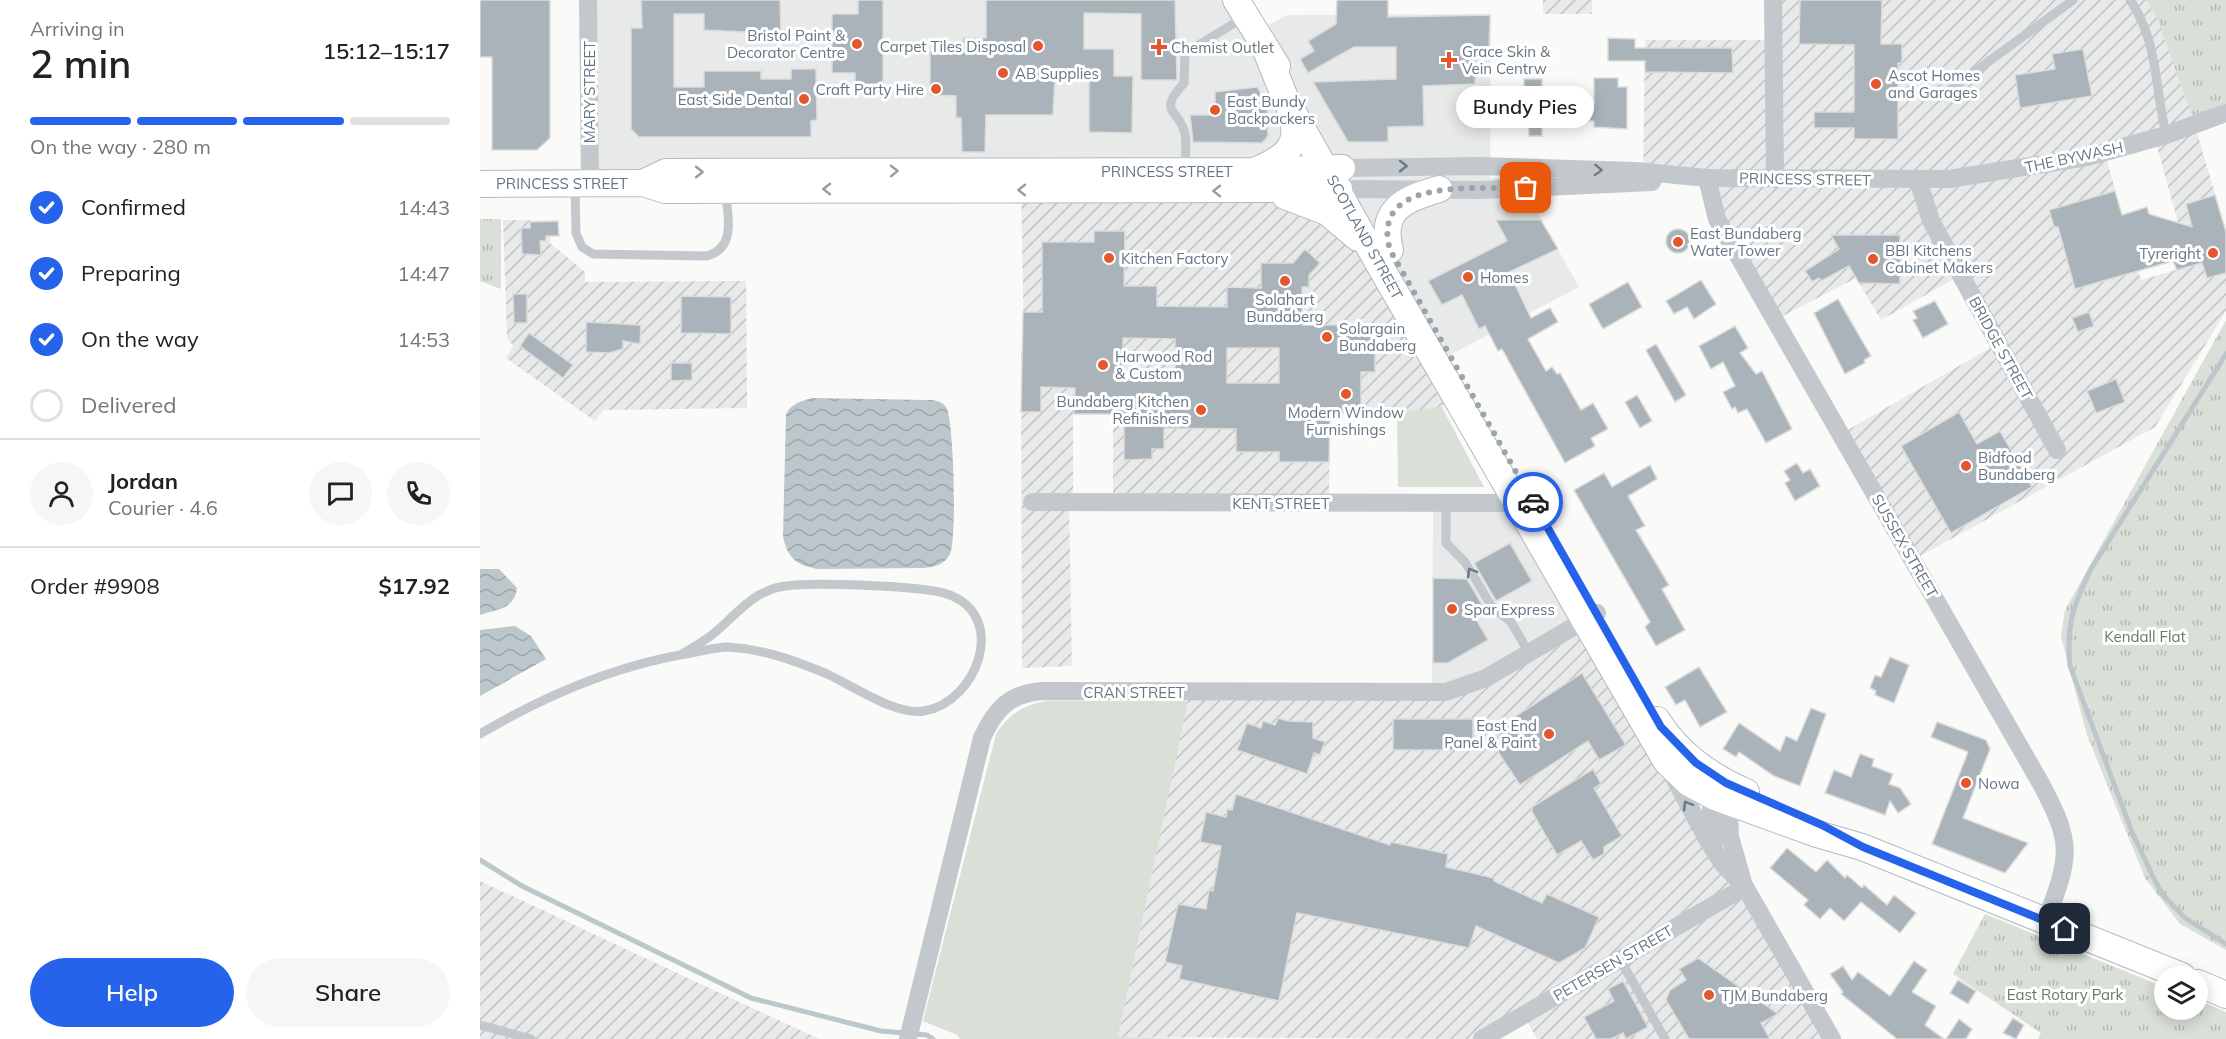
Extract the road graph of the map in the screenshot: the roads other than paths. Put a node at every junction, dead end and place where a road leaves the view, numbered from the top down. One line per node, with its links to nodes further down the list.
1 (588, 0): 19 (street, MARY STREET)
2 (1773, 0): 14 (street)
3 (2073, 0): 7 (lane)
4 (2130, 0): 10 (lane)
5 (1241, 8): 6 (main road, SCOTLAND STREET); 11 (lane)
6 (1266, 53): 8 (main road, SCOTLAND STREET); 13 (main road, SCOTLAND STREET)
7 (1940, 97)
8 (1286, 100): 13 (main road, SCOTLAND STREET); 16 (main road)
9 (2226, 113): 10 (street, THE BYWASH)
10 (2166, 135): 15 (street, THE BYWASH)
11 (1185, 171): 16 (main road, PRINCESS STREET); 17 (main road, PRINCESS STREET, one-way to 11)
12 (1700, 178): 13 (street, PRINCESS STREET, one-way to 12); 14 (street, PRINCESS STREET); 20 (street, PRINCESS STREET); 35 (street, SUSSEX STREET)
13 (1342, 179): 16 (main road, PRINCESS STREET); 20 (street, PRINCESS STREET); 22 (main road, SCOTLAND STREET)
14 (1775, 179): 15 (street, PRINCESS STREET)
15 (1918, 180): 23 (street, BRIDGE STREET)
16 (1257, 181): 21 (main road, PRINCESS STREET, one-way to 21); 22 (main road)
17 (643, 183): 19 (main road, PRINCESS STREET); 21 (main road, PRINCESS STREET)
18 (480, 184): 19 (main road, PRINCESS STREET)
19 (582, 184): 21 (lane)
20 (1439, 189): 22 (main road)
21 (725, 190)
22 (1383, 255): 24 (main road, SCOTLAND STREET)
23 (2057, 450)
24 (1523, 499): 26 (street, KENT STREET); 27 (main road, SCOTLAND STREET)
25 (1032, 502): 26 (street, KENT STREET)
26 (1446, 503): 28 (lane, one-way to 26)
27 (1591, 617): 28 (street, CRAN STREET); 31 (main road, SCOTLAND STREET); 32 (main road, SCOTLAND STREET)
28 (1529, 652): 42 (street, CRAN STREET)
29 (682, 654): 29 (lane); 30 (lane)
30 (480, 734)
31 (1666, 761): 32 (main road); 33 (street, SCOTLAND STREET, one-way to 31)
32 (1724, 794): 33 (street, SCOTLAND STREET); 34 (street, SCOTLAND STREET); 35 (main road)
33 (1718, 856): 34 (street, SCOTLAND STREET)
34 (1744, 887): 36 (street, PETERSEN STREET); 45 (street, SCOTLAND STREET)
35 (2046, 921): 37 (main road)
36 (1620, 959): 43 (street, PETERSEN STREET); 44 (lane)
37 (2157, 966)
38 (2208, 987): 39 (main road)
39 (2226, 995)
40 (480, 1025): 41 (lane)
41 (531, 1039)
42 (908, 1039)
43 (1482, 1039)
44 (1665, 1039)
45 (1832, 1039)

